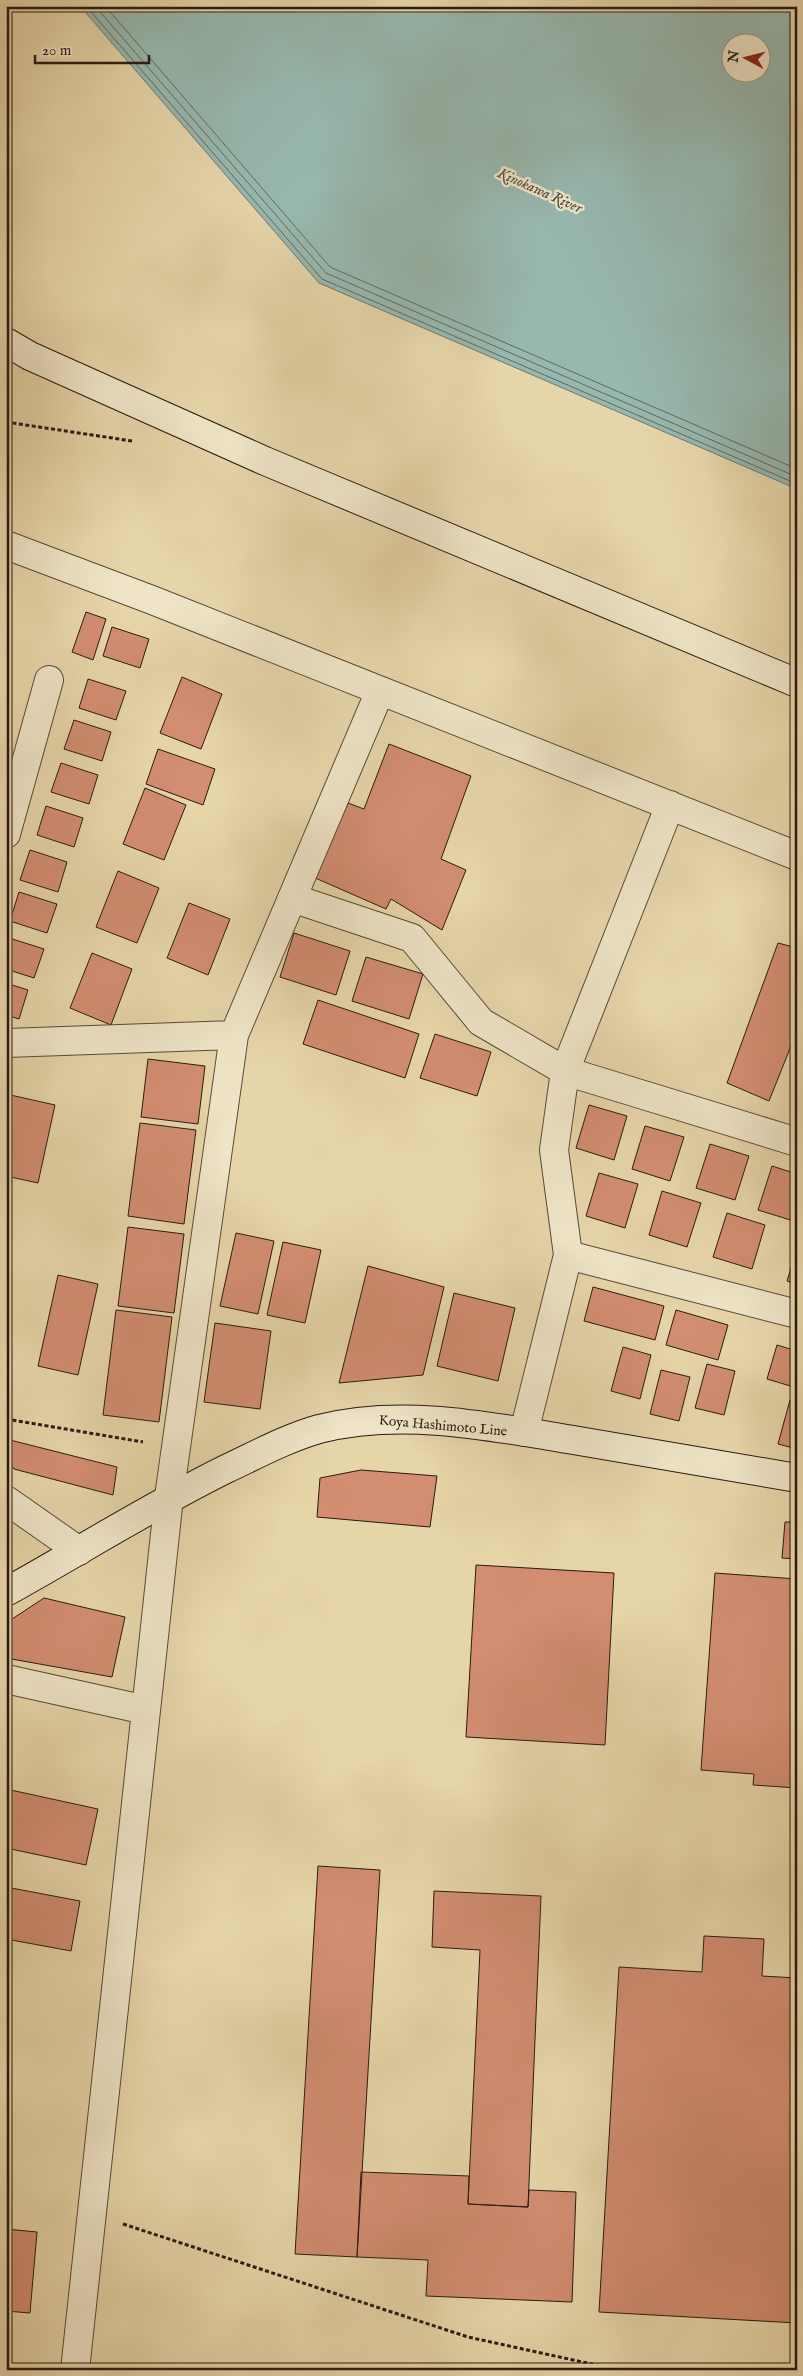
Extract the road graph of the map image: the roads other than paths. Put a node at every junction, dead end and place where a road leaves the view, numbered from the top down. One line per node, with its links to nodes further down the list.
1 (6, 332): 3 (street)
2 (6, 342): 3 (street)
3 (30, 356): 6 (street)
4 (6, 545): 7 (street)
5 (49, 680): 9 (street)
6 (797, 683)
7 (380, 691): 8 (street); 11 (street)
8 (670, 805): 10 (street); 14 (street)
9 (6, 834)
10 (797, 856)
11 (292, 898): 12 (street); 14 (street)
12 (234, 1035): 13 (street); 20 (street)
13 (6, 1043)
14 (565, 1071): 15 (street); 16 (street)
15 (797, 1142)
16 (568, 1255): 17 (street); 18 (street)
17 (797, 1314)
18 (524, 1432): 19 (street, Koya Hashimoto Line); 20 (street, Koya Hashimoto Line)
19 (797, 1478)
20 (169, 1497): 22 (street, Koya Hashimoto Line); 25 (street)
21 (6, 1500): 22 (street)
22 (80, 1551): 23 (street, Koya Hashimoto Line)
23 (6, 1592)
24 (6, 1680): 25 (street)
25 (146, 1710): 26 (street)
26 (76, 2370)

